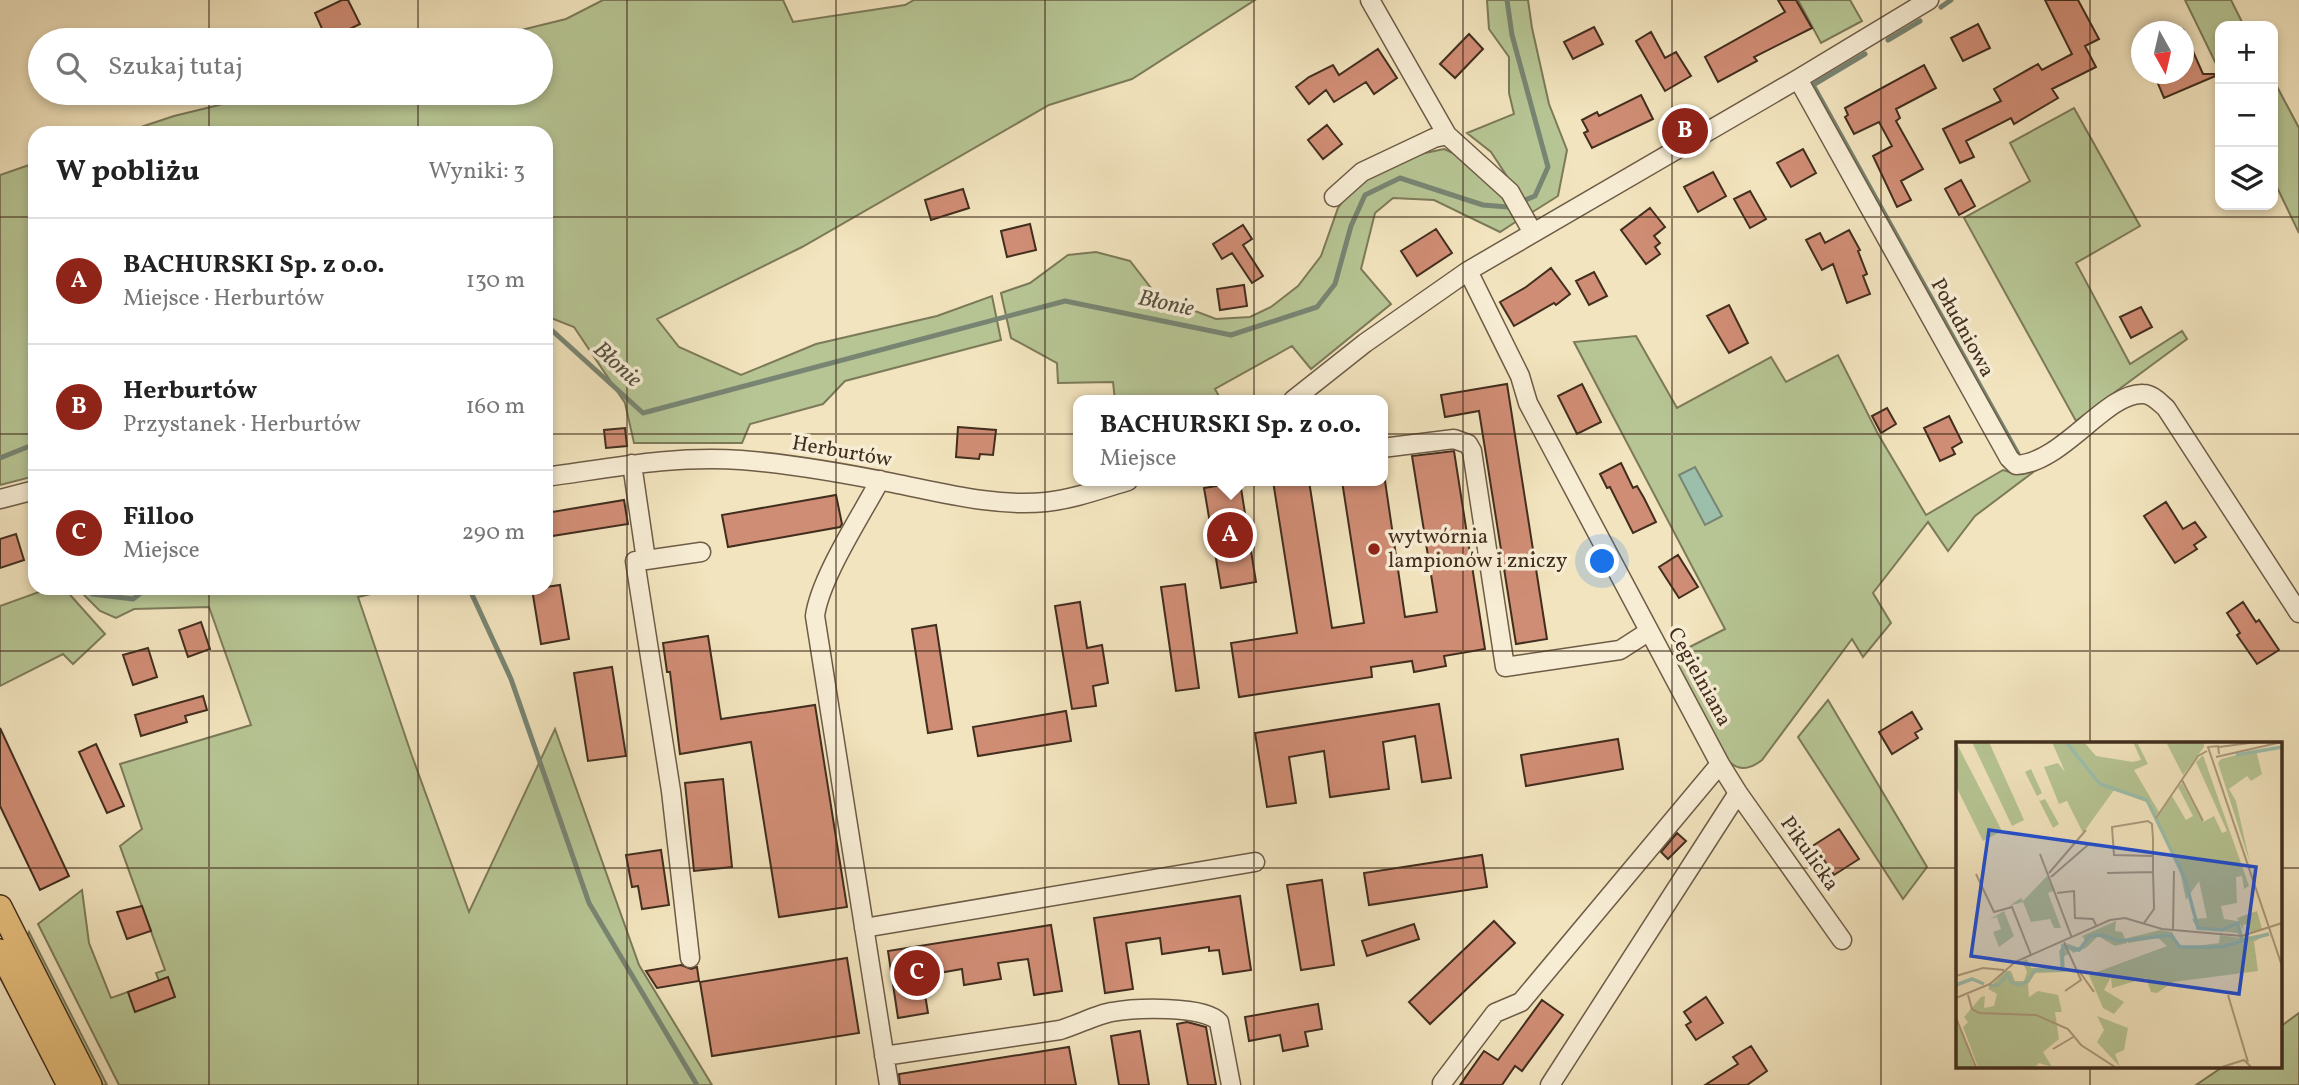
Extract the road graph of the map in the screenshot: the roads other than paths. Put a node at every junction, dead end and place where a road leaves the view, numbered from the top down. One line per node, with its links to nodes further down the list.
1 (1929, 0): 3 (street)
2 (1369, 1): 4 (street)
3 (1798, 79): 6 (street); 18 (street, Południowa)
4 (1447, 135): 5 (street); 6 (street)
5 (1334, 197)
6 (1530, 226): 7 (street)
7 (1468, 271): 8 (street); 19 (street, Cegielniana)
8 (1299, 395)
9 (1388, 447): 19 (street)
10 (632, 464): 11 (street, Herburtów); 12 (street, Herburtów); 17 (street)
11 (553, 476)
12 (880, 480): 13 (street, Herburtów); 24 (street)
13 (1111, 486)
14 (28, 492): 15 (street)
15 (0, 499)
16 (701, 552): 17 (street)
17 (646, 560): 27 (street)
18 (2299, 613)
19 (1648, 632): 20 (street, Cegielniana)
20 (1720, 764): 21 (street, Cegielniana); 29 (street)
21 (1738, 793): 25 (street, Pikulicka); 34 (street)
22 (1255, 862): 24 (street)
23 (0, 907): 31 (main road)
24 (864, 928): 28 (street)
25 (1842, 940)
26 (0, 951): 30 (main road)
27 (690, 958)
28 (884, 1056): 32 (street); 33 (street)
29 (1442, 1083)
30 (69, 1085)
31 (90, 1085)
32 (889, 1085)
33 (1231, 1085)
34 (1550, 1085)

